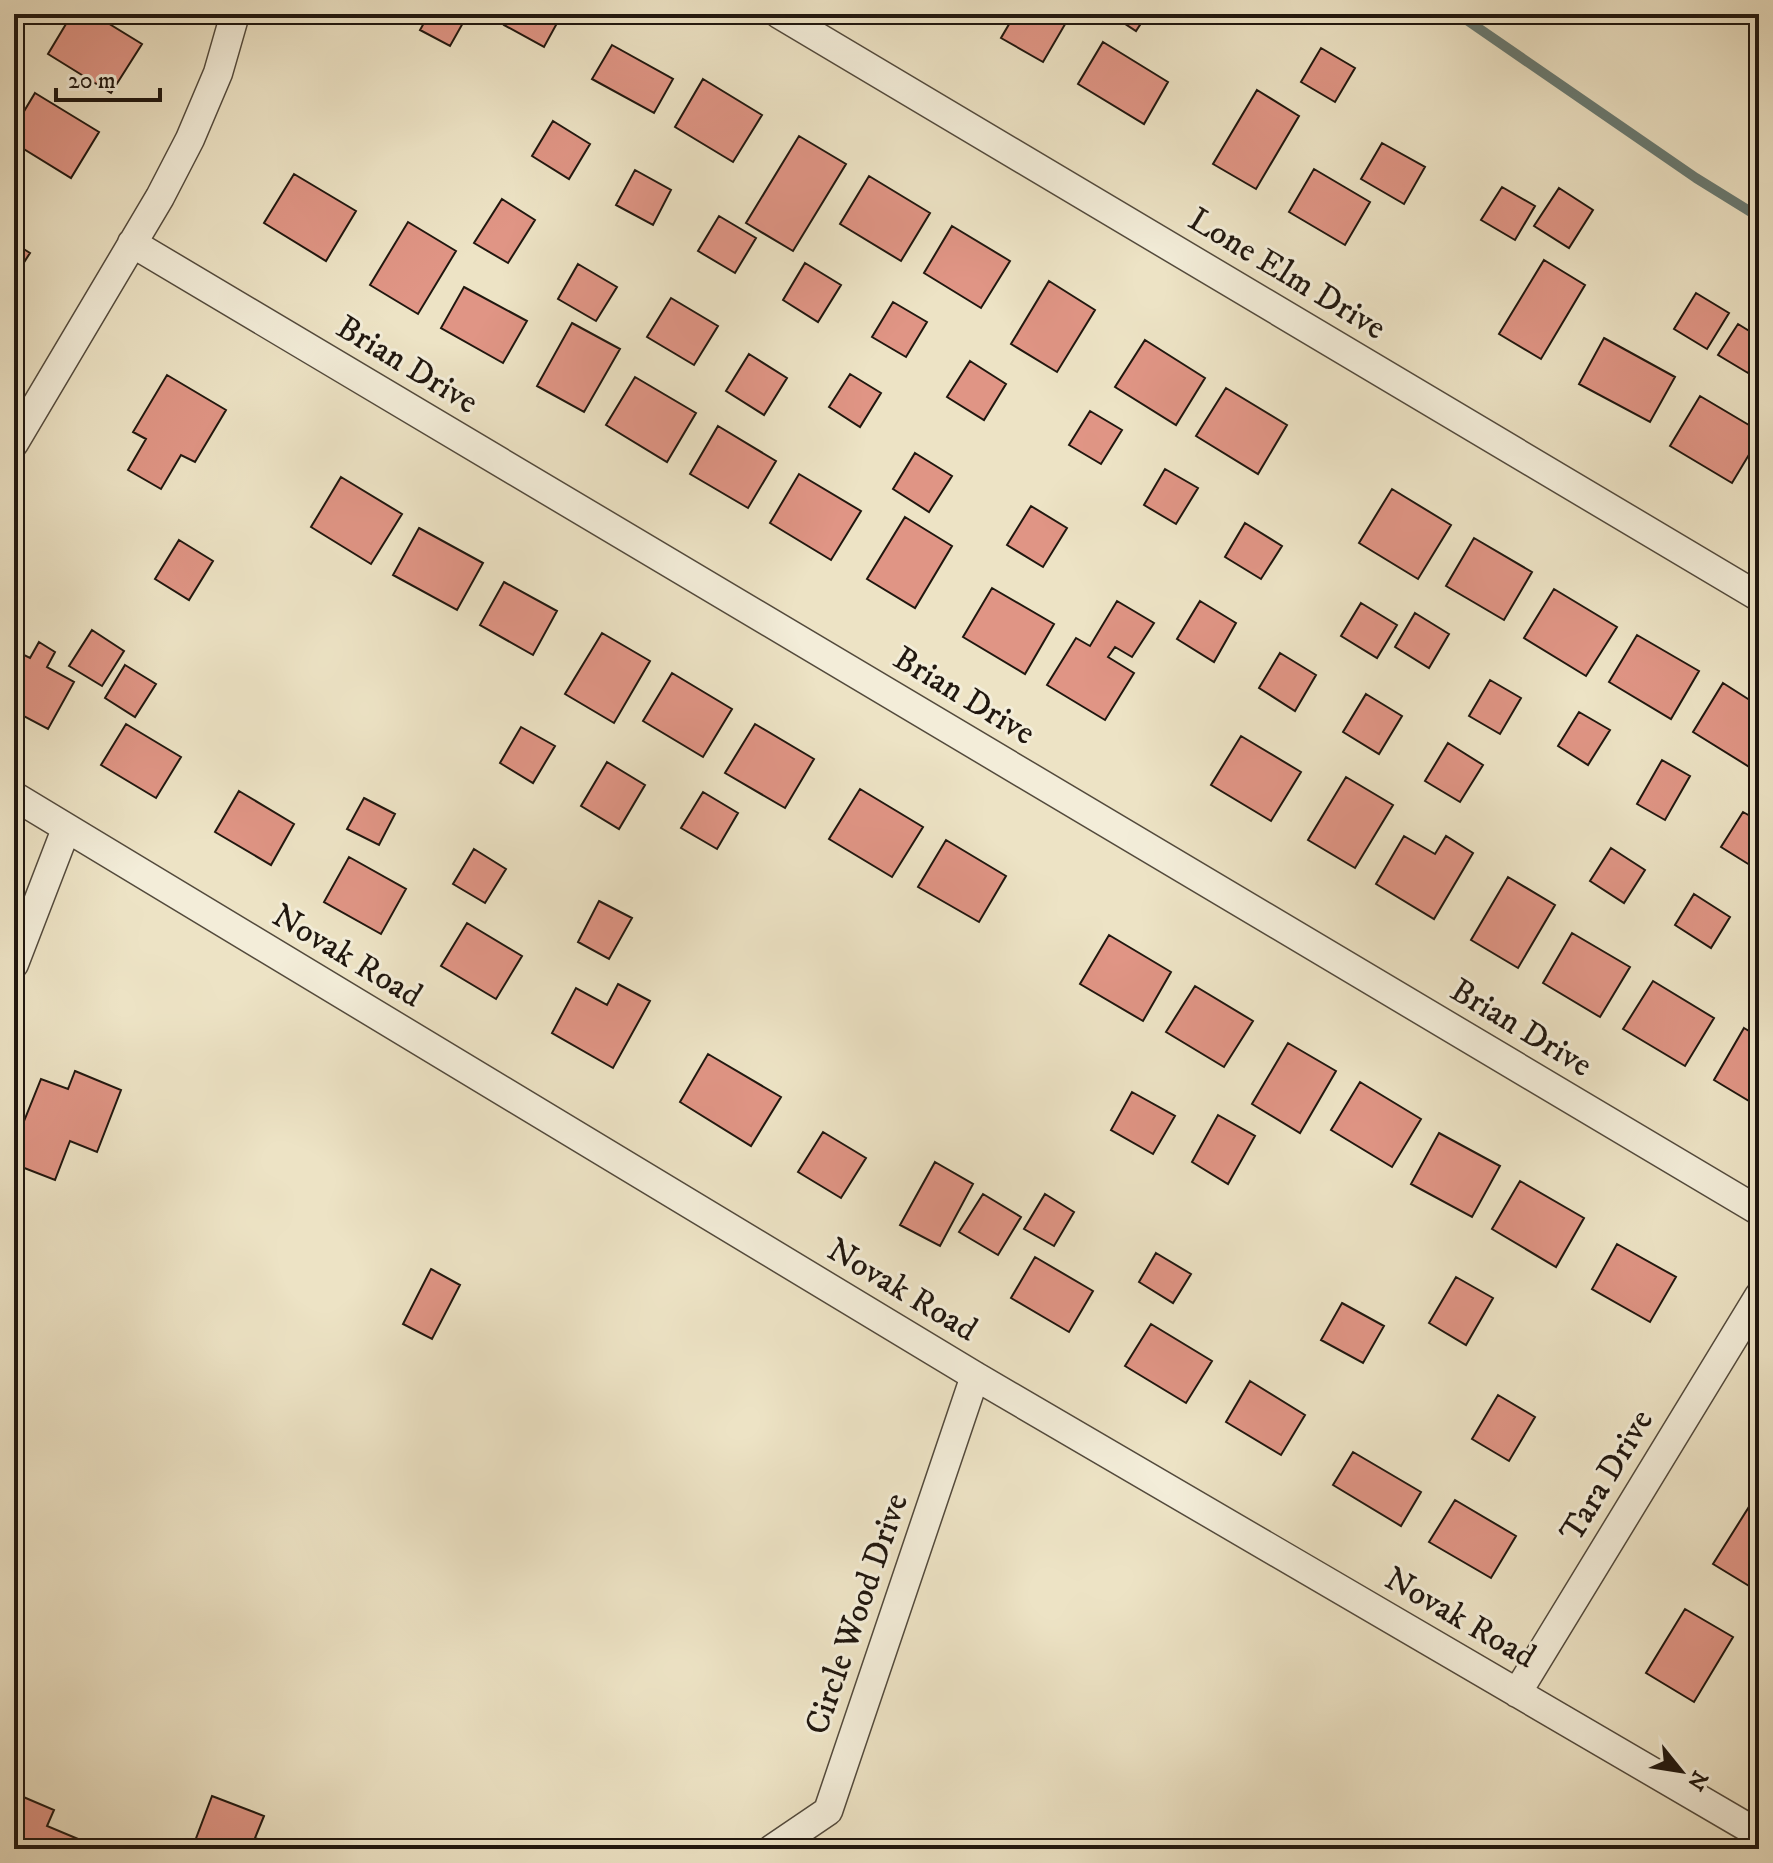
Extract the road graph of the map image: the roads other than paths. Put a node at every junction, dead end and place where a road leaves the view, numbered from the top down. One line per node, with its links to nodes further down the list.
1 (235, 14): 3 (street)
2 (779, 14): 5 (street, Lone Elm Drive)
3 (132, 243): 4 (street); 9 (street, Brian Drive)
4 (14, 443)
5 (1759, 597)
6 (14, 796): 7 (street, Novak Road)
7 (66, 829): 8 (street); 11 (street, Novak Road)
8 (14, 964)
9 (1759, 1211)
10 (1759, 1296): 12 (street, Tara Drive)
11 (975, 1376): 12 (street, Novak Road); 14 (street, Circle Wood Drive)
12 (1517, 1693): 13 (street, Novak Road)
13 (1759, 1834)
14 (772, 1849)

